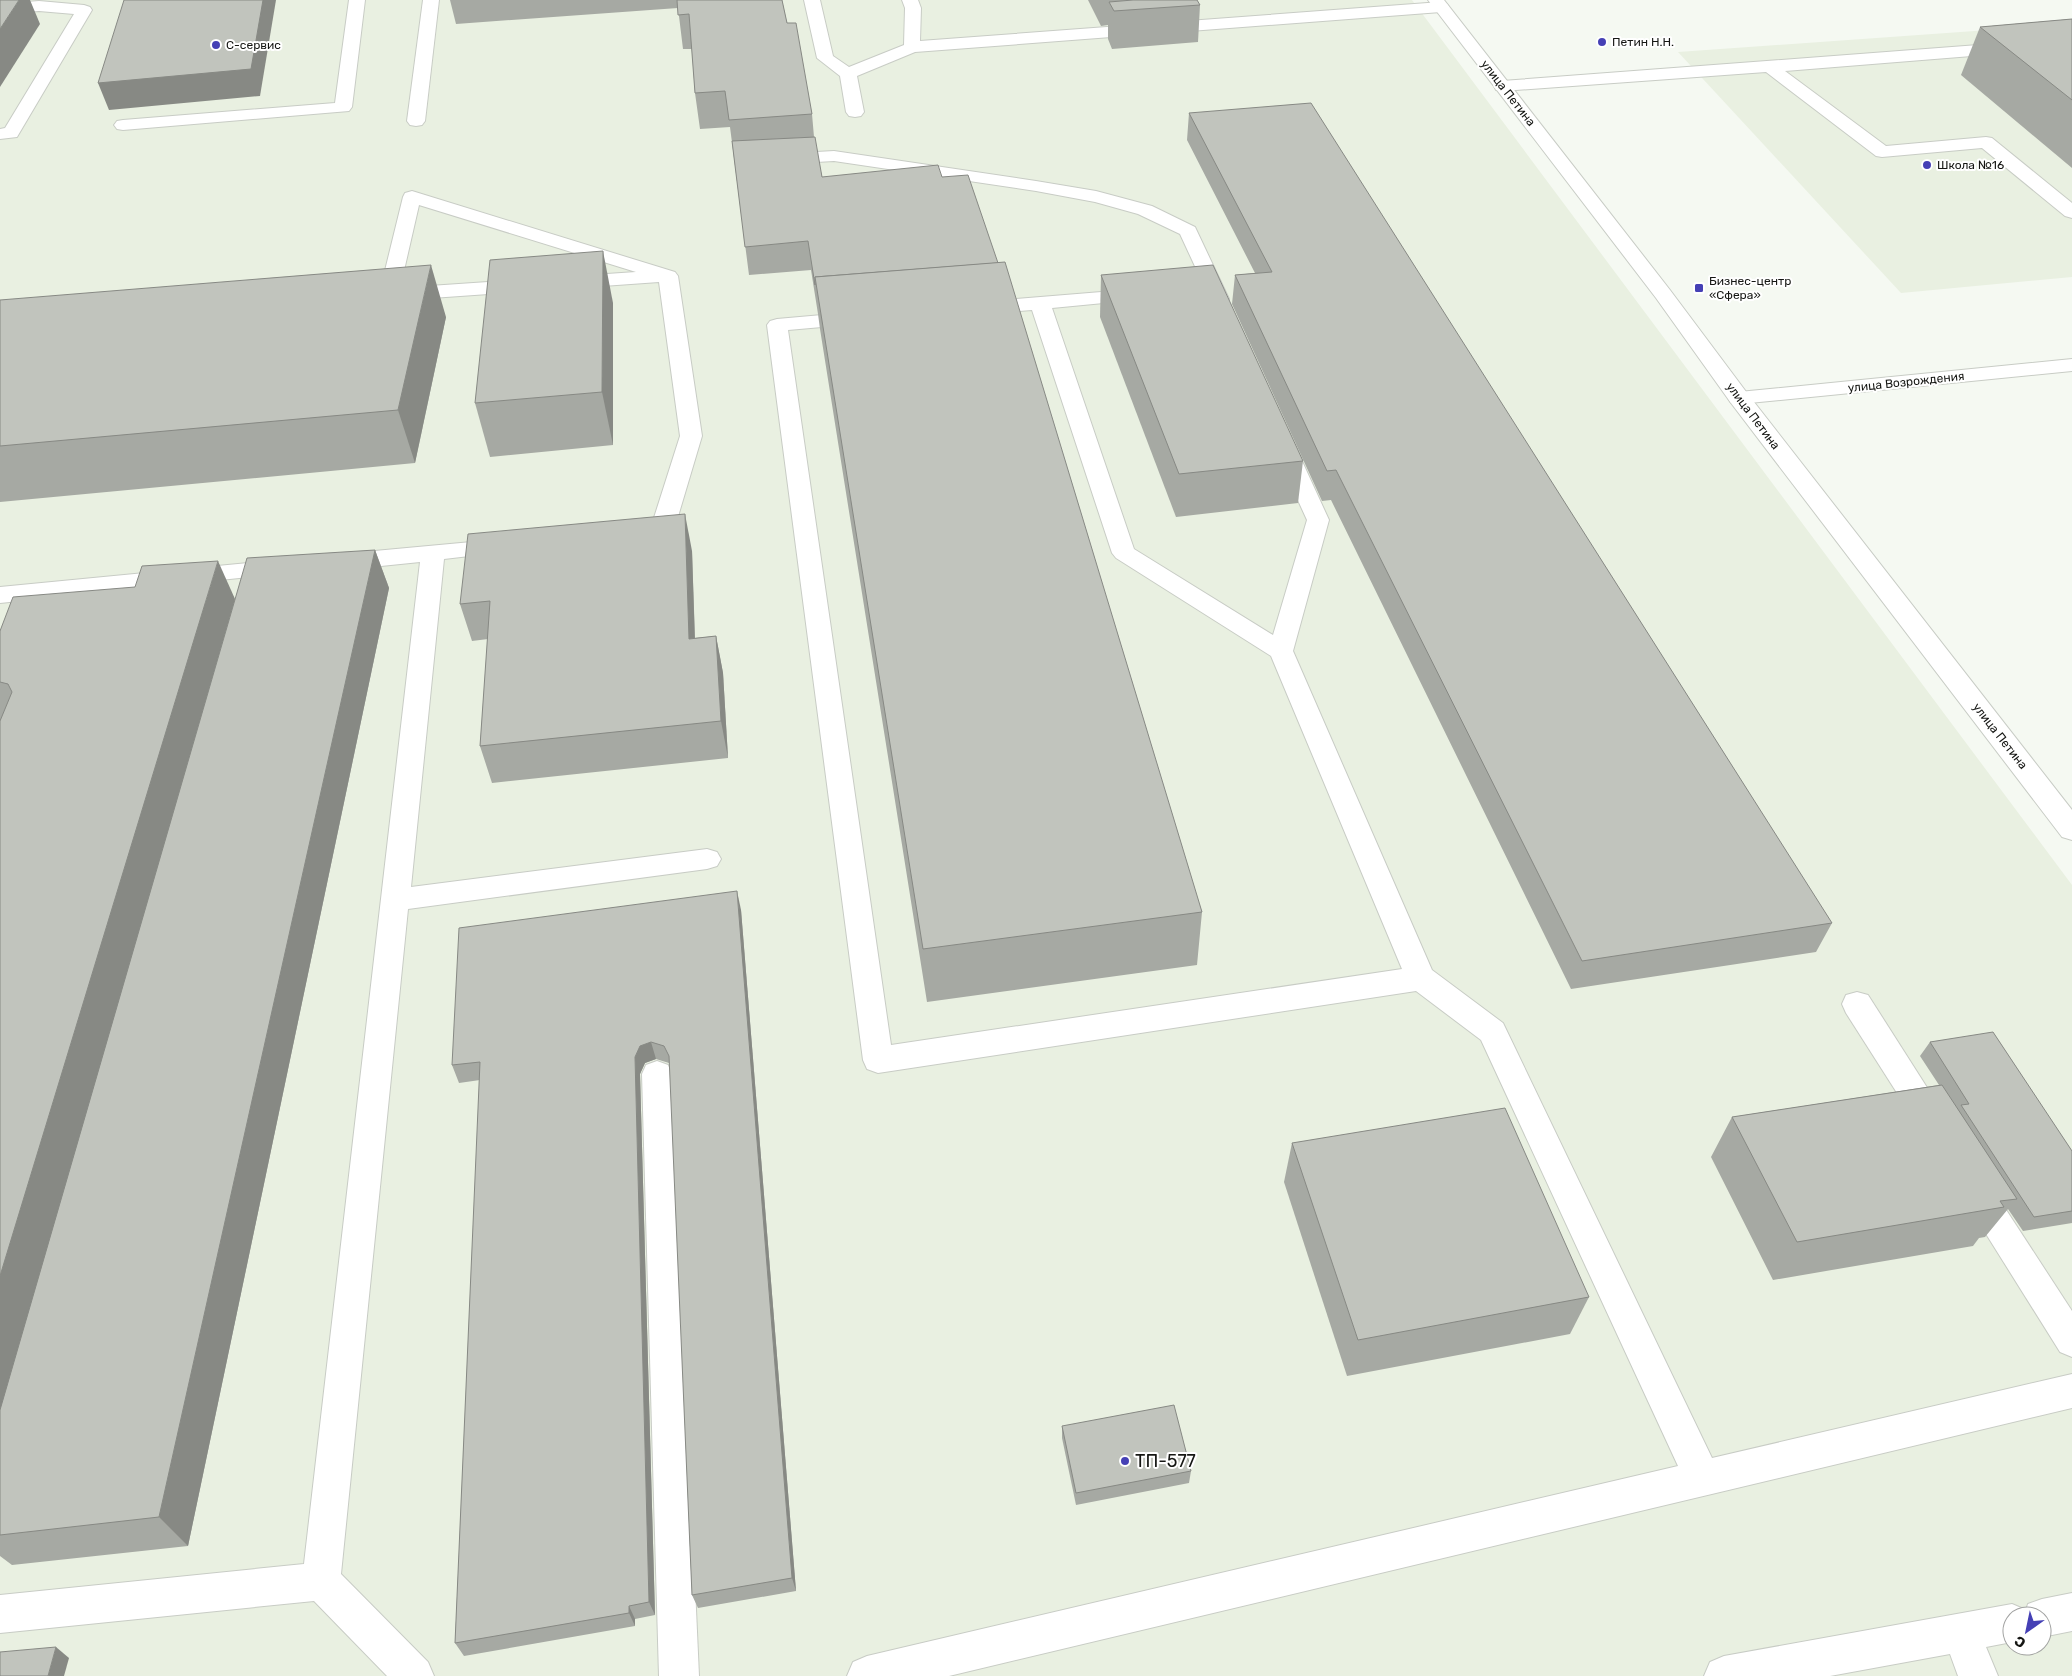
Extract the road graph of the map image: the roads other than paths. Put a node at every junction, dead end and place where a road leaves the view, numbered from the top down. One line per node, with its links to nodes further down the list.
1 (358, 0): 15 (street)
2 (430, 0): 14 (street)
3 (812, 0): 11 (street)
4 (910, 0): 9 (street)
5 (39, 3): 7 (street); 16 (street)
6 (1439, 4): 9 (street); 12 (street, улица Петина)
7 (0, 9)
8 (2072, 42): 10 (street)
9 (912, 47): 11 (street)
10 (1770, 67): 12 (street); 18 (street)
11 (848, 74): 13 (street)
12 (1502, 86): 26 (street, улица Петина)
13 (855, 112)
14 (416, 121)
15 (123, 125)
16 (0, 134)
17 (759, 161): 24 (street)
18 (2072, 212)
19 (668, 276): 19 (street); 28 (street)
20 (1166, 293): 21 (street)
21 (1040, 303): 22 (street); 36 (street)
22 (962, 310)
23 (874, 317): 40 (street)
24 (1230, 324)
25 (2072, 365): 26 (street, улица Возрождения)
26 (1739, 398): 37 (street, улица Петина)
27 (1278, 431): 36 (street)
28 (612, 535)
29 (522, 544): 30 (street)
30 (433, 553): 31 (street); 39 (street)
31 (257, 570): 32 (street); 34 (street)
32 (37, 591): 33 (street); 35 (street)
33 (0, 595)
34 (249, 599)
35 (27, 618)
36 (1281, 651): 40 (street)
37 (2072, 830)
38 (707, 859): 39 (street)
39 (394, 900): 46 (street)
40 (1421, 978): 45 (street)
41 (1857, 1004): 43 (street)
42 (657, 1074): 53 (street)
43 (2072, 1341)
44 (2072, 1391): 45 (street)
45 (1702, 1478): 54 (street)
46 (322, 1581): 48 (street); 52 (street)
47 (2072, 1612): 49 (street)
48 (0, 1614)
49 (2052, 1616)
50 (2002, 1625): 51 (street)
51 (1961, 1633): 55 (street); 56 (street)
52 (414, 1676)
53 (679, 1676)
54 (867, 1676)
55 (1724, 1676)
56 (1978, 1676)

